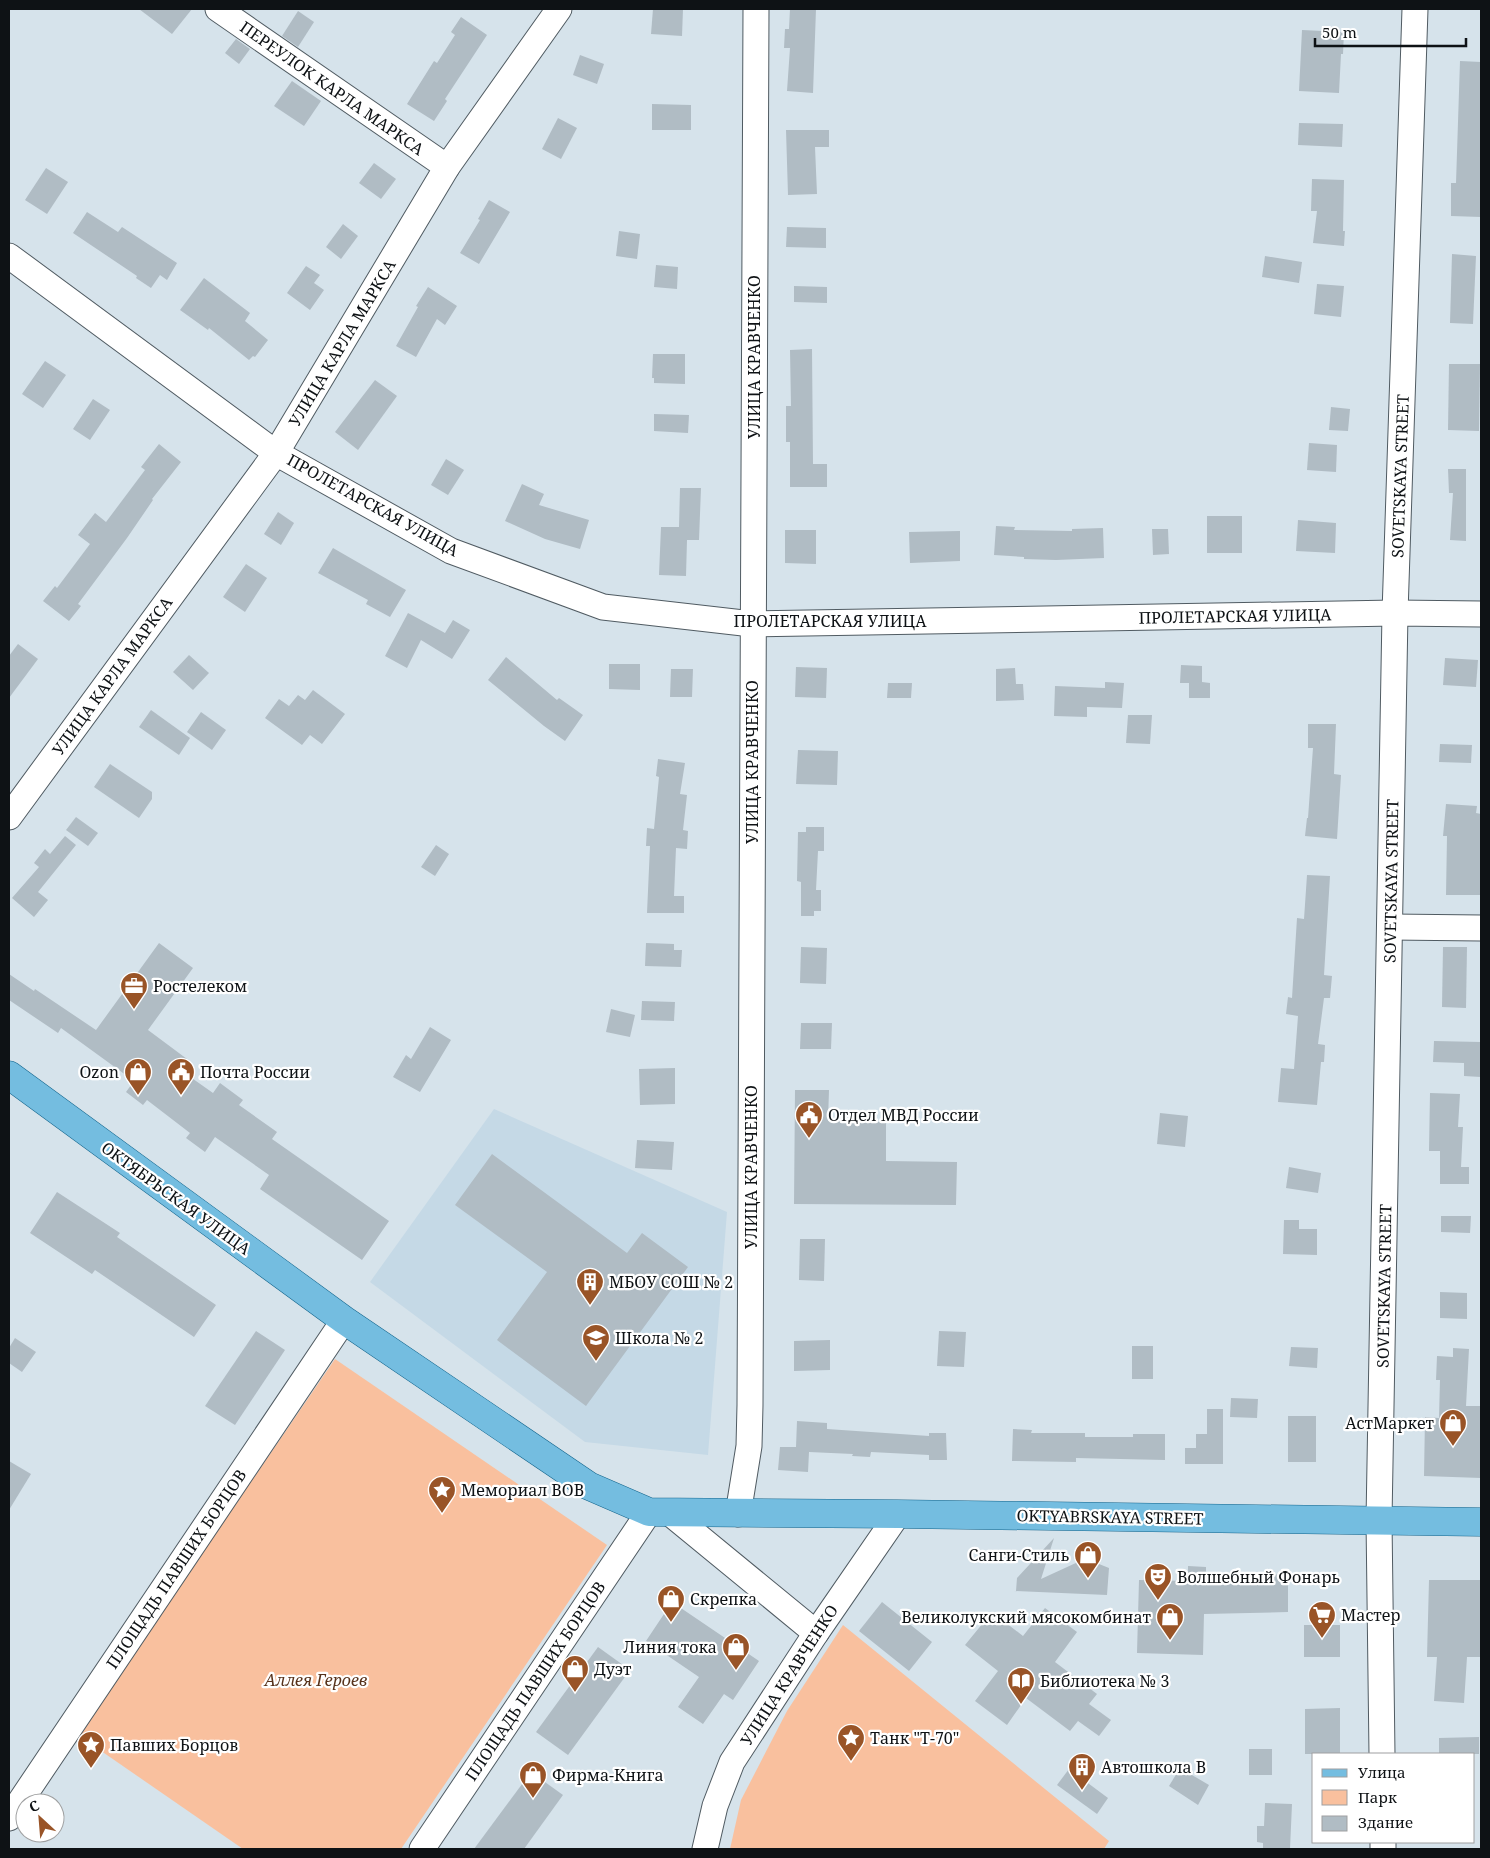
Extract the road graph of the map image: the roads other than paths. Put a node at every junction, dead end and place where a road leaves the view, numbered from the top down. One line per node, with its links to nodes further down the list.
1 (218, 9): 5 (street, ПЕРЕУЛОК КАРЛА МАРКСА)
2 (559, 9): 5 (street, УЛИЦА КАРЛА МАРКСА)
3 (756, 9): 10 (street, УЛИЦА КРАВЧЕНКО)
4 (1415, 9): 8 (street, SOVETSKAYA STREET)
5 (447, 167): 7 (street, УЛИЦА КАРЛА МАРКСА)
6 (9, 256): 7 (street, ПРОЛЕТАРСКАЯ УЛИЦА)
7 (276, 453): 10 (street, ПРОЛЕТАРСКАЯ УЛИЦА); 11 (street, УЛИЦА КАРЛА МАРКСА)
8 (1395, 613): 9 (street, ПРОЛЕТАРСКАЯ УЛИЦА); 10 (street, ПРОЛЕТАРСКАЯ УЛИЦА); 12 (street, SOVETSKAYA STREET)
9 (1481, 614)
10 (752, 624): 17 (street, УЛИЦА КРАВЧЕНКО)
11 (9, 817)
12 (1391, 927): 13 (street); 19 (street, SOVETSKAYA STREET)
13 (1481, 928)
14 (9, 1075): 15 (main road, ОКТЯБРЬСКАЯ УЛИЦА)
15 (344, 1320): 16 (main road, ОКТЯБРЬСКАЯ УЛИЦА); 23 (street, ПЛОЩАДЬ ПАВШИХ БОРЦОВ)
16 (660, 1513): 17 (main road, OKTYABRSKAYA STREET); 21 (street); 24 (street, ПЛОЩАДЬ ПАВШИХ БОРЦОВ)
17 (738, 1514): 18 (main road, OKTYABRSKAYA STREET)
18 (898, 1514): 19 (main road, OKTYABRSKAYA STREET); 21 (street, УЛИЦА КРАВЧЕНКО)
19 (1379, 1520): 20 (main road, OKTYABRSKAYA STREET); 22 (street, SOVETSKAYA STREET)
20 (1481, 1522)
21 (816, 1632): 25 (street, УЛИЦА КРАВЧЕНКО)
22 (1382, 1753)
23 (9, 1818)
24 (422, 1849)
25 (705, 1849)

